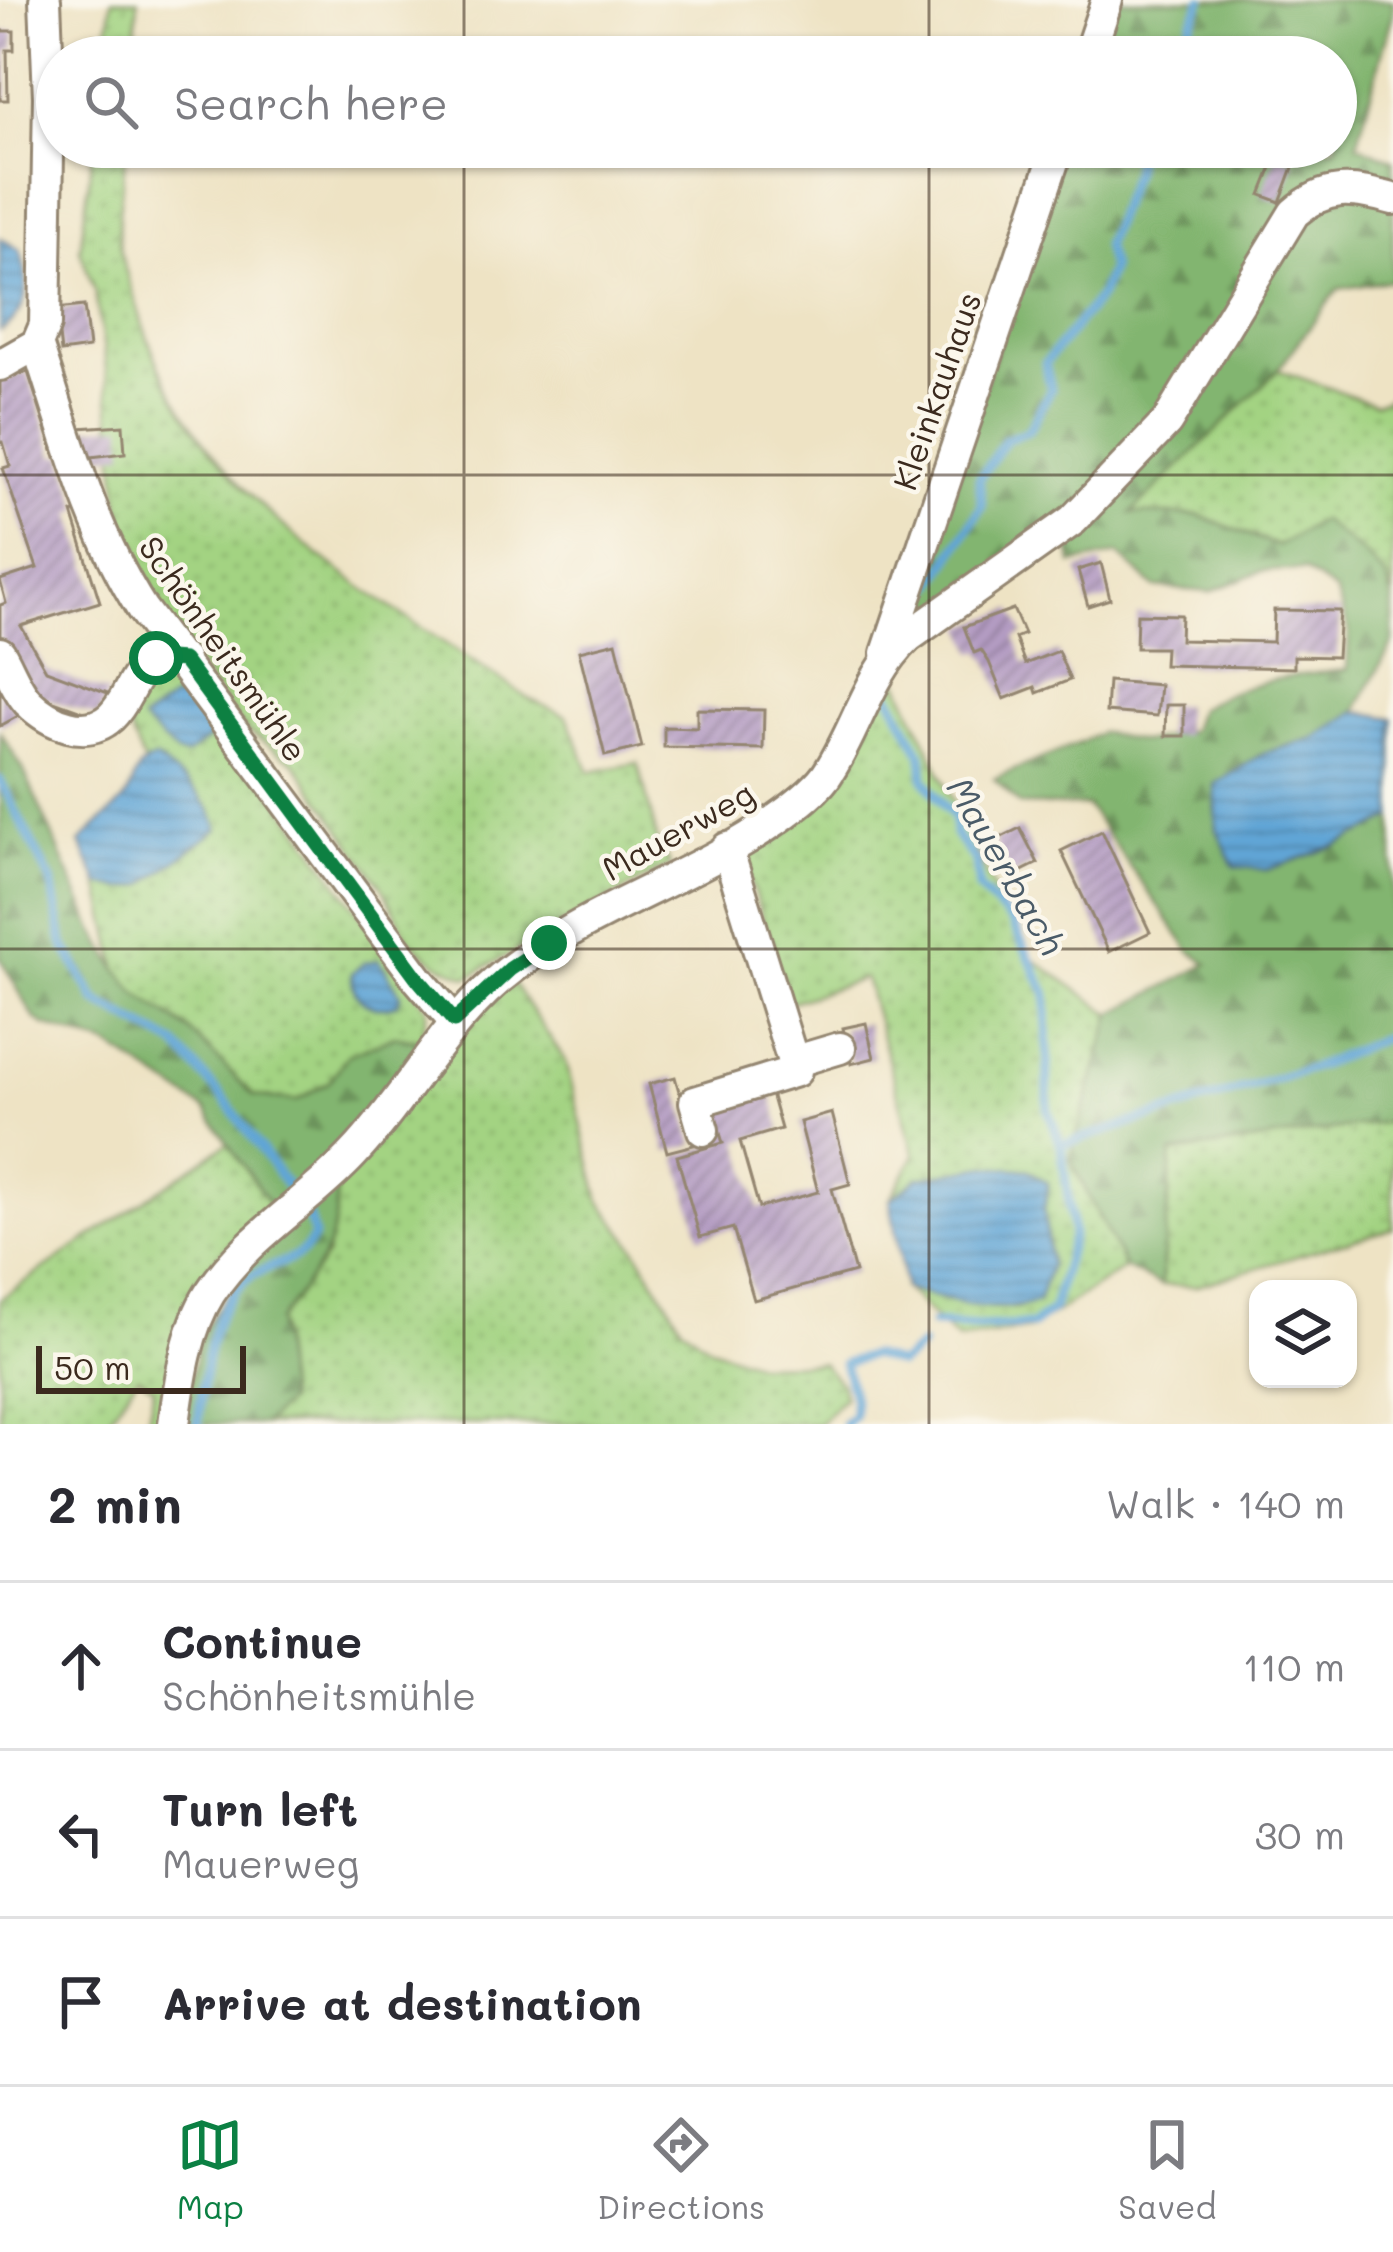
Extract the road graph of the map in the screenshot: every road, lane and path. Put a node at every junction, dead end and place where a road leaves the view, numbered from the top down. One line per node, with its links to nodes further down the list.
1 (45, 0): 3 (street, Schönheitsmühle)
2 (1107, 0): 4 (street)
3 (49, 36)
4 (1095, 36)
5 (48, 168): 8 (street, Schönheitsmühle)
6 (1051, 168): 11 (street, Kleinkauhaus)
7 (1393, 199): 11 (street, Mauerweg)
8 (37, 344): 9 (street); 12 (street, Schönheitsmühle)
9 (0, 365)
10 (0, 653): 12 (street)
11 (886, 658): 13 (street, Mauerweg)
12 (183, 660): 14 (street, Schönheitsmühle)
13 (727, 848): 14 (street, Mauerweg); 16 (street)
14 (454, 1021): 18 (street, Mauerweg)
15 (840, 1048): 16 (street)
16 (793, 1062): 17 (street)
17 (703, 1130)
18 (174, 1424)

